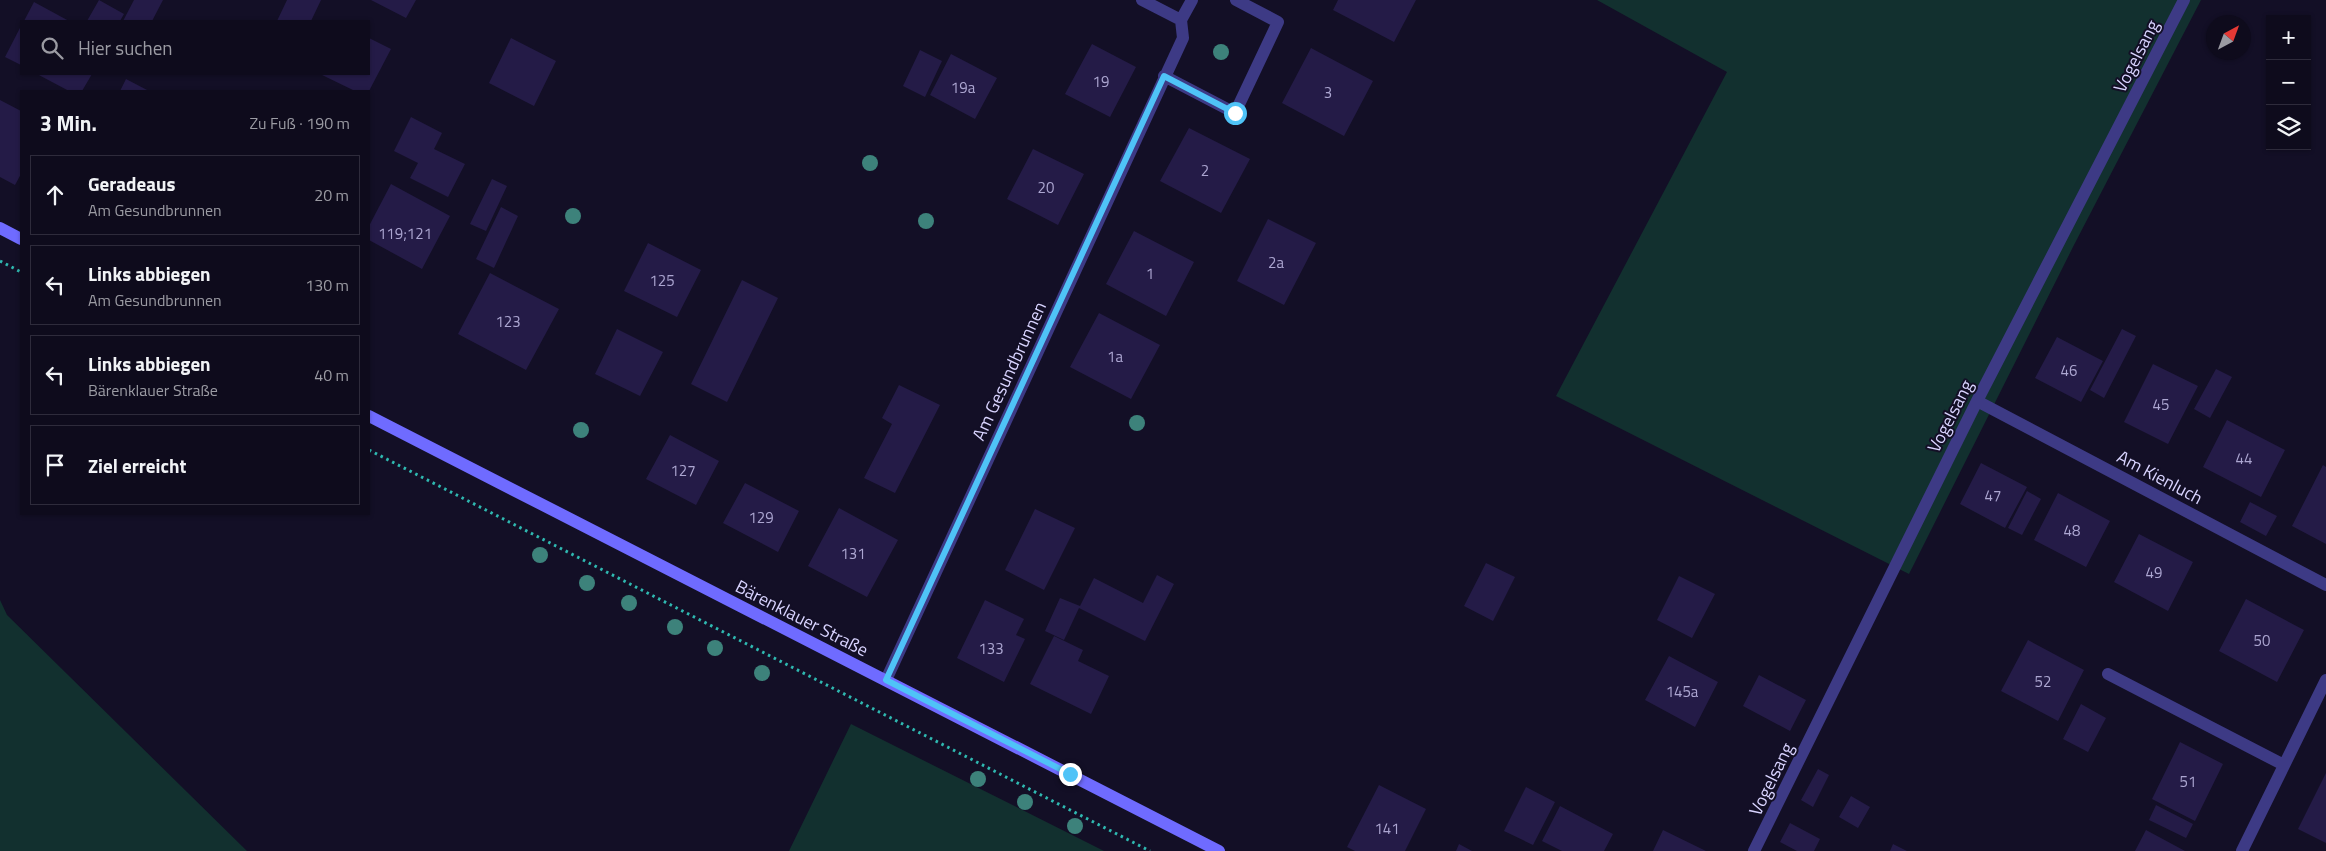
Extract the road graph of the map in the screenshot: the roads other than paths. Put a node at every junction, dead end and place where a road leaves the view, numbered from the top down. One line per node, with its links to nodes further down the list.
1 (1142, 0): 5 (street)
2 (1192, 0): 5 (street, Am Gesundbrunnen)
3 (1236, 0): 6 (street)
4 (2184, 0): 9 (street, Vogelsang)
5 (1181, 20): 6 (street, Am Gesundbrunnen)
6 (1164, 76): 13 (street, Am Gesundbrunnen)
7 (0, 228): 8 (street)
8 (20, 238)
9 (1977, 401): 11 (street, Am Kienluch); 17 (street, Vogelsang)
10 (370, 417): 13 (street, Bärenklauer Straße)
11 (2326, 584)
12 (2108, 674): 15 (street)
13 (886, 680): 16 (street, Bärenklauer Straße)
14 (2326, 680): 15 (street)
15 (2284, 765): 18 (street)
16 (1220, 851)
17 (1754, 851)
18 (2242, 851)

